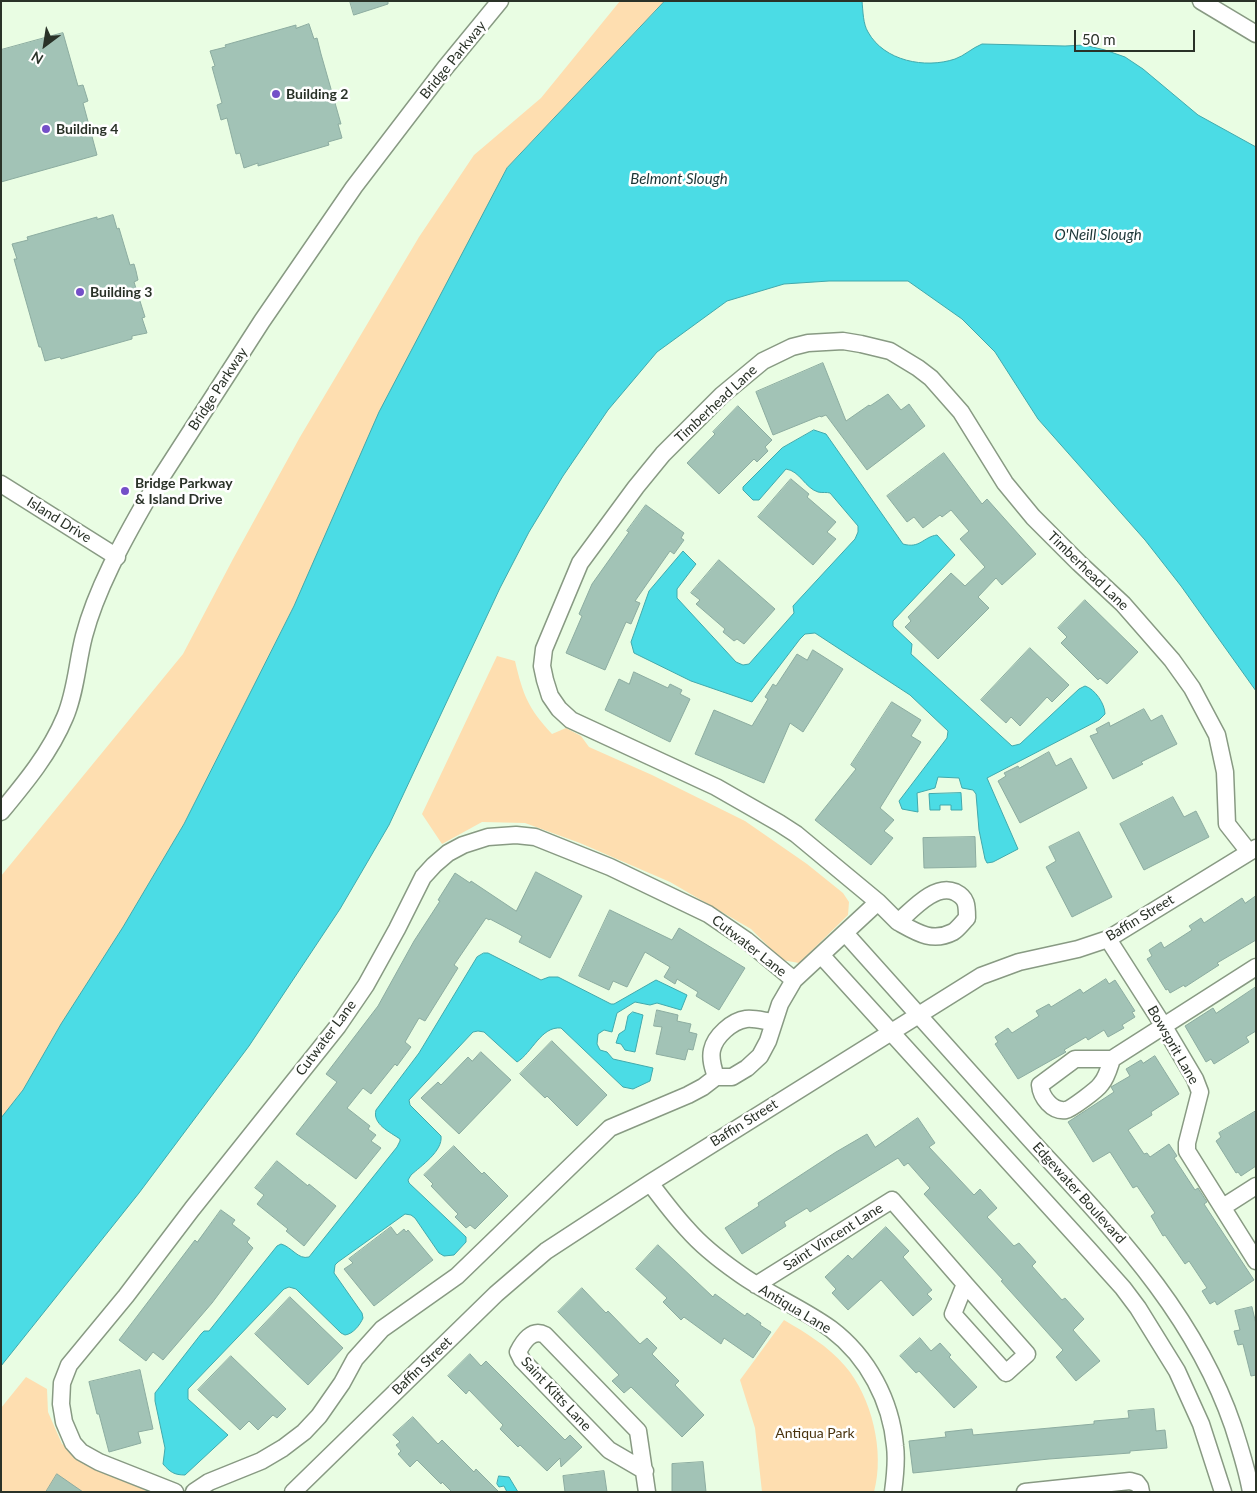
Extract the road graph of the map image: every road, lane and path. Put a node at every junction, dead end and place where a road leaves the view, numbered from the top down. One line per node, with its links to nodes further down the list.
1 (500, 1): 5 (street, Bridge Parkway)
2 (1201, 1): 3 (street)
3 (1256, 34)
4 (1, 484): 5 (street, Island Drive)
5 (117, 557): 6 (street, Bridge Parkway)
6 (1, 812)
7 (1252, 850): 8 (street, Timberhead Lane); 11 (street, Baffin Street)
8 (878, 902): 9 (street, Timberhead Lane); 10 (street, Cutwater Lane)
9 (898, 922)
10 (845, 933): 12 (street, Cutwater Lane); 15 (street, Edgewater Boulevard)
11 (1108, 939): 15 (street, Baffin Street); 17 (street, Bowsprit Lane)
12 (821, 955): 14 (street, Cutwater Lane); 18 (street)
13 (1256, 966): 17 (street)
14 (794, 980): 16 (street, Cutwater Lane); 30 (street, Cutwater Lane)
15 (918, 1014): 18 (street, Baffin Street); 28 (street, Edgewater Boulevard)
16 (773, 1022): 20 (street, Cutwater Lane); 20 (street)
17 (1163, 1025): 19 (street); 23 (street, Bowsprit Lane)
18 (891, 1031): 21 (street, Baffin Street); 37 (street)
19 (1112, 1059)
20 (716, 1077): 31 (street, Cutwater Lane)
21 (650, 1183): 26 (street, Antiqua Lane); 32 (street, Baffin Street)
22 (1256, 1186): 23 (street)
23 (1223, 1207): 24 (street, Bowsprit Lane)
24 (1256, 1261)
25 (965, 1284): 25 (street, Saint Vincent Lane); 26 (street, Saint Vincent Lane)
26 (756, 1285): 34 (street, Antiqua Lane)
27 (645, 1471): 27 (street, Saint Kitts Lane); 33 (street, Saint Kitts Lane)
28 (1252, 1486): 37 (street)
29 (1046, 1491): 35 (street); 36 (street)
30 (175, 1492)
31 (194, 1492)
32 (293, 1492)
33 (647, 1492)
34 (893, 1492)
35 (1025, 1492)
36 (1141, 1492)
37 (1223, 1492)

